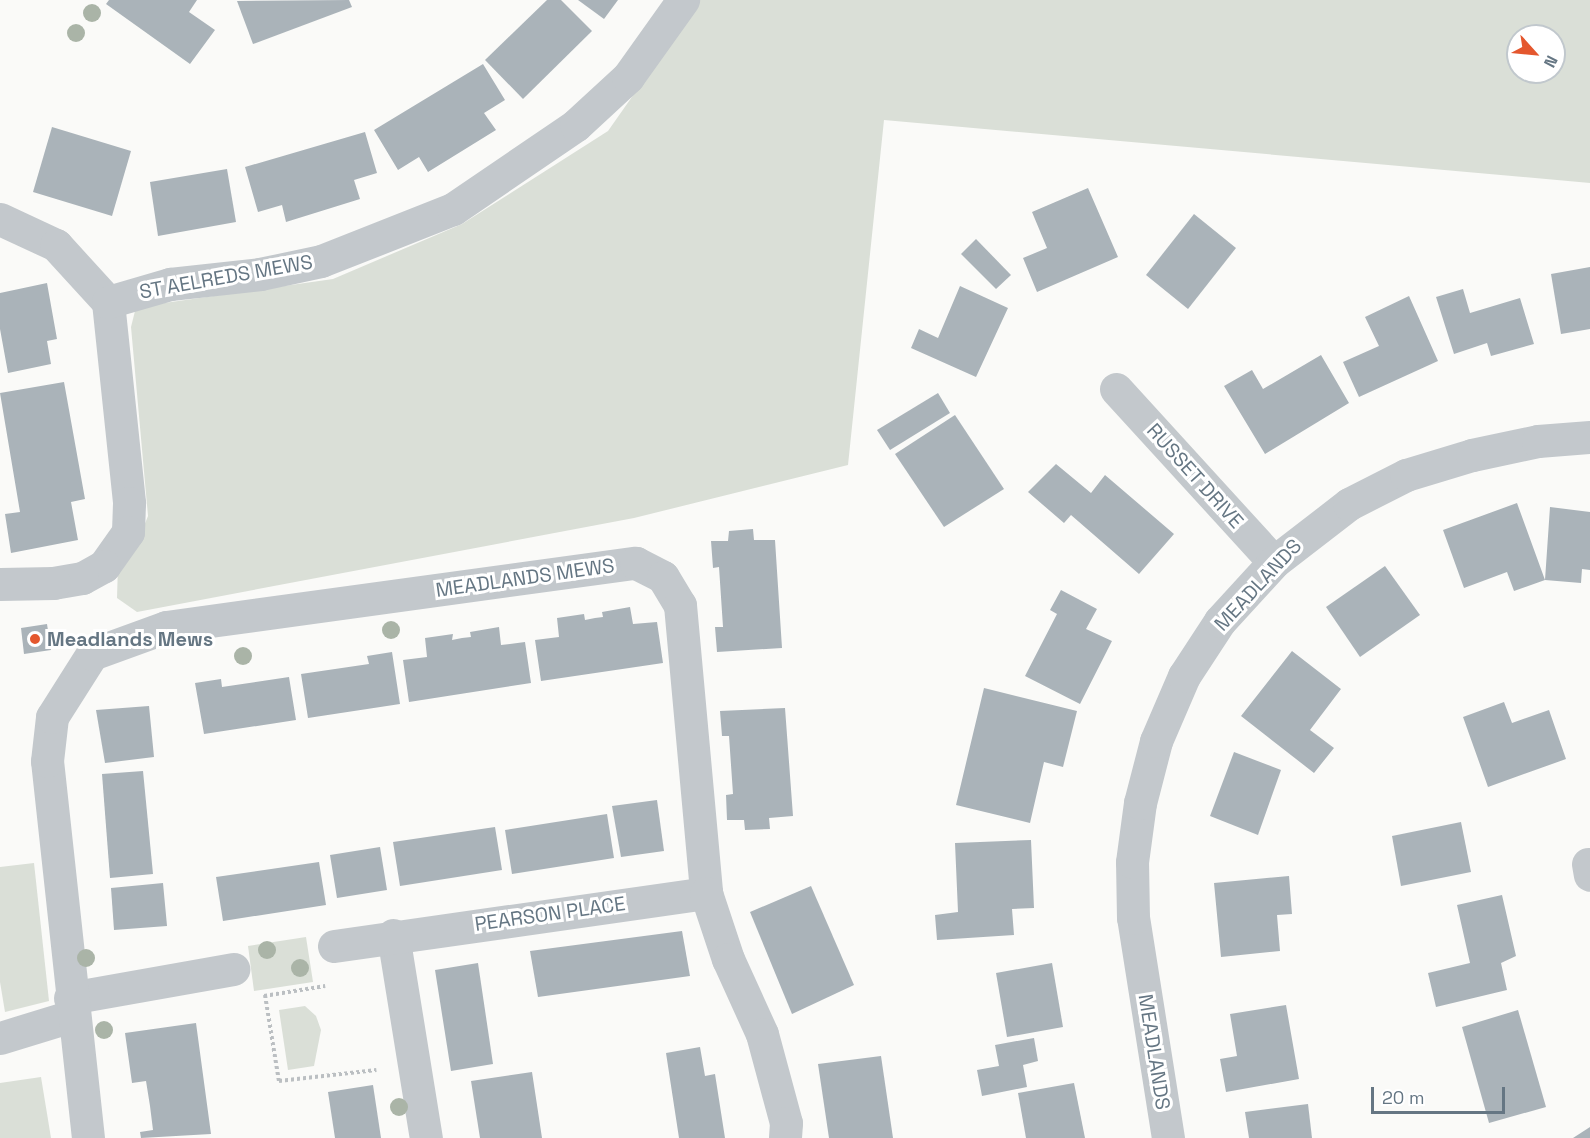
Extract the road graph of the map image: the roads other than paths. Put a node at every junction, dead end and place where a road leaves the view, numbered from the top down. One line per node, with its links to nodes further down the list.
1 (683, 0): 3 (street, ST AELREDS MEWS)
2 (0, 219): 3 (street)
3 (108, 302): 7 (street)
4 (1116, 389): 6 (street, RUSSET DRIVE)
5 (1590, 437): 6 (street, MEADLANDS)
6 (1274, 562): 17 (street, MEADLANDS)
7 (0, 584)
8 (706, 893): 9 (street, PEARSON PLACE); 12 (street, MEADLANDS MEWS); 16 (street, MEADLANDS MEWS)
9 (393, 935): 10 (street, PEARSON PLACE); 15 (street)
10 (334, 946)
11 (233, 969): 12 (street)
12 (71, 1007): 13 (street); 14 (street, MEADLANDS MEWS)
13 (0, 1038)
14 (88, 1138)
15 (426, 1138)
16 (785, 1138)
17 (1168, 1138)

